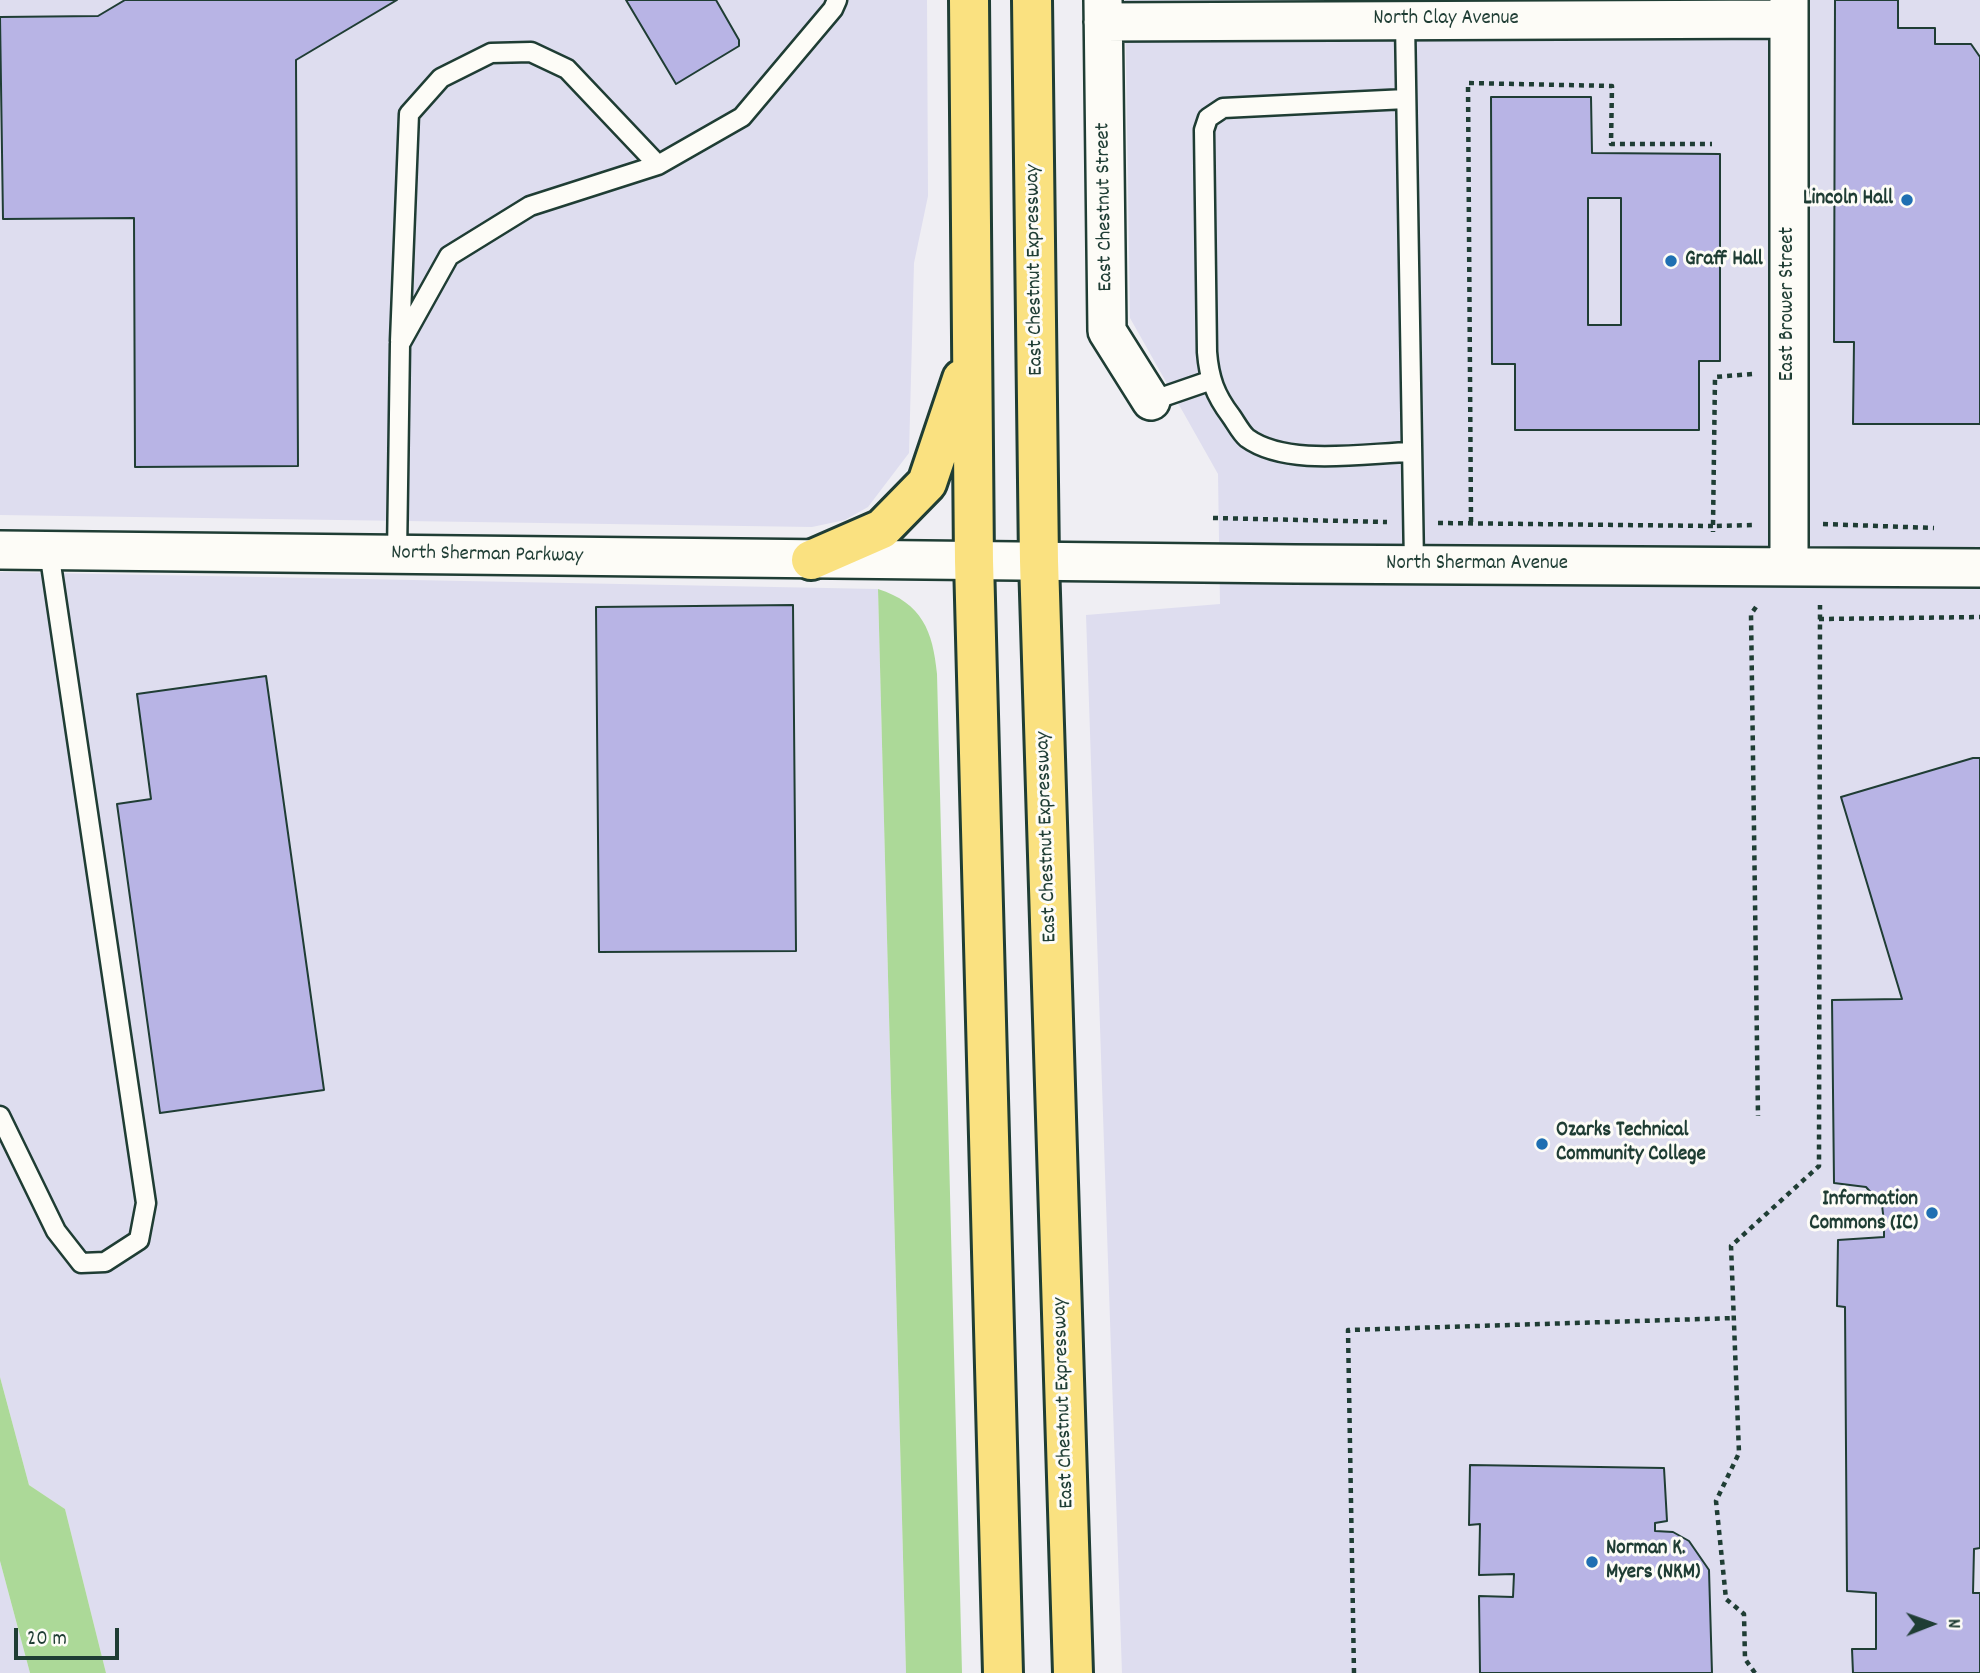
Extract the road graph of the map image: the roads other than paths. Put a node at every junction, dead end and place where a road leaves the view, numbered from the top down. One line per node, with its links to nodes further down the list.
1 (837, 0): 8 (lane)
2 (969, 0): 10 (main road)
3 (1032, 0): 19 (main road, East Chestnut Expressway)
4 (1789, 10): 6 (street, North Clay Avenue); 21 (street, East Brower Street)
5 (1103, 11): 6 (street, North Clay Avenue); 12 (street, East Chestnut Street)
6 (1405, 20): 7 (lane)
7 (1406, 99): 11 (lane); 13 (lane)
8 (658, 165): 9 (lane); 9 (lane)
9 (400, 344): 16 (lane)
10 (971, 351): 17 (main road); 18 (main road)
11 (1209, 381): 12 (lane); 13 (lane)
12 (1151, 401)
13 (1412, 452): 20 (lane)
14 (0, 550): 15 (street, North Sherman Parkway)
15 (49, 551): 16 (street, North Sherman Parkway); 23 (lane)
16 (397, 555): 17 (street, North Sherman Parkway)
17 (811, 560): 18 (street, North Sherman Parkway)
18 (975, 561): 19 (street, North Sherman Avenue); 24 (main road)
19 (1039, 561): 20 (street, North Sherman Avenue); 25 (main road, East Chestnut Expressway)
20 (1414, 565): 21 (street, North Sherman Avenue)
21 (1789, 565): 22 (street, North Sherman Avenue)
22 (1980, 568)
23 (0, 1116)
24 (1003, 1673)
25 (1073, 1673)

